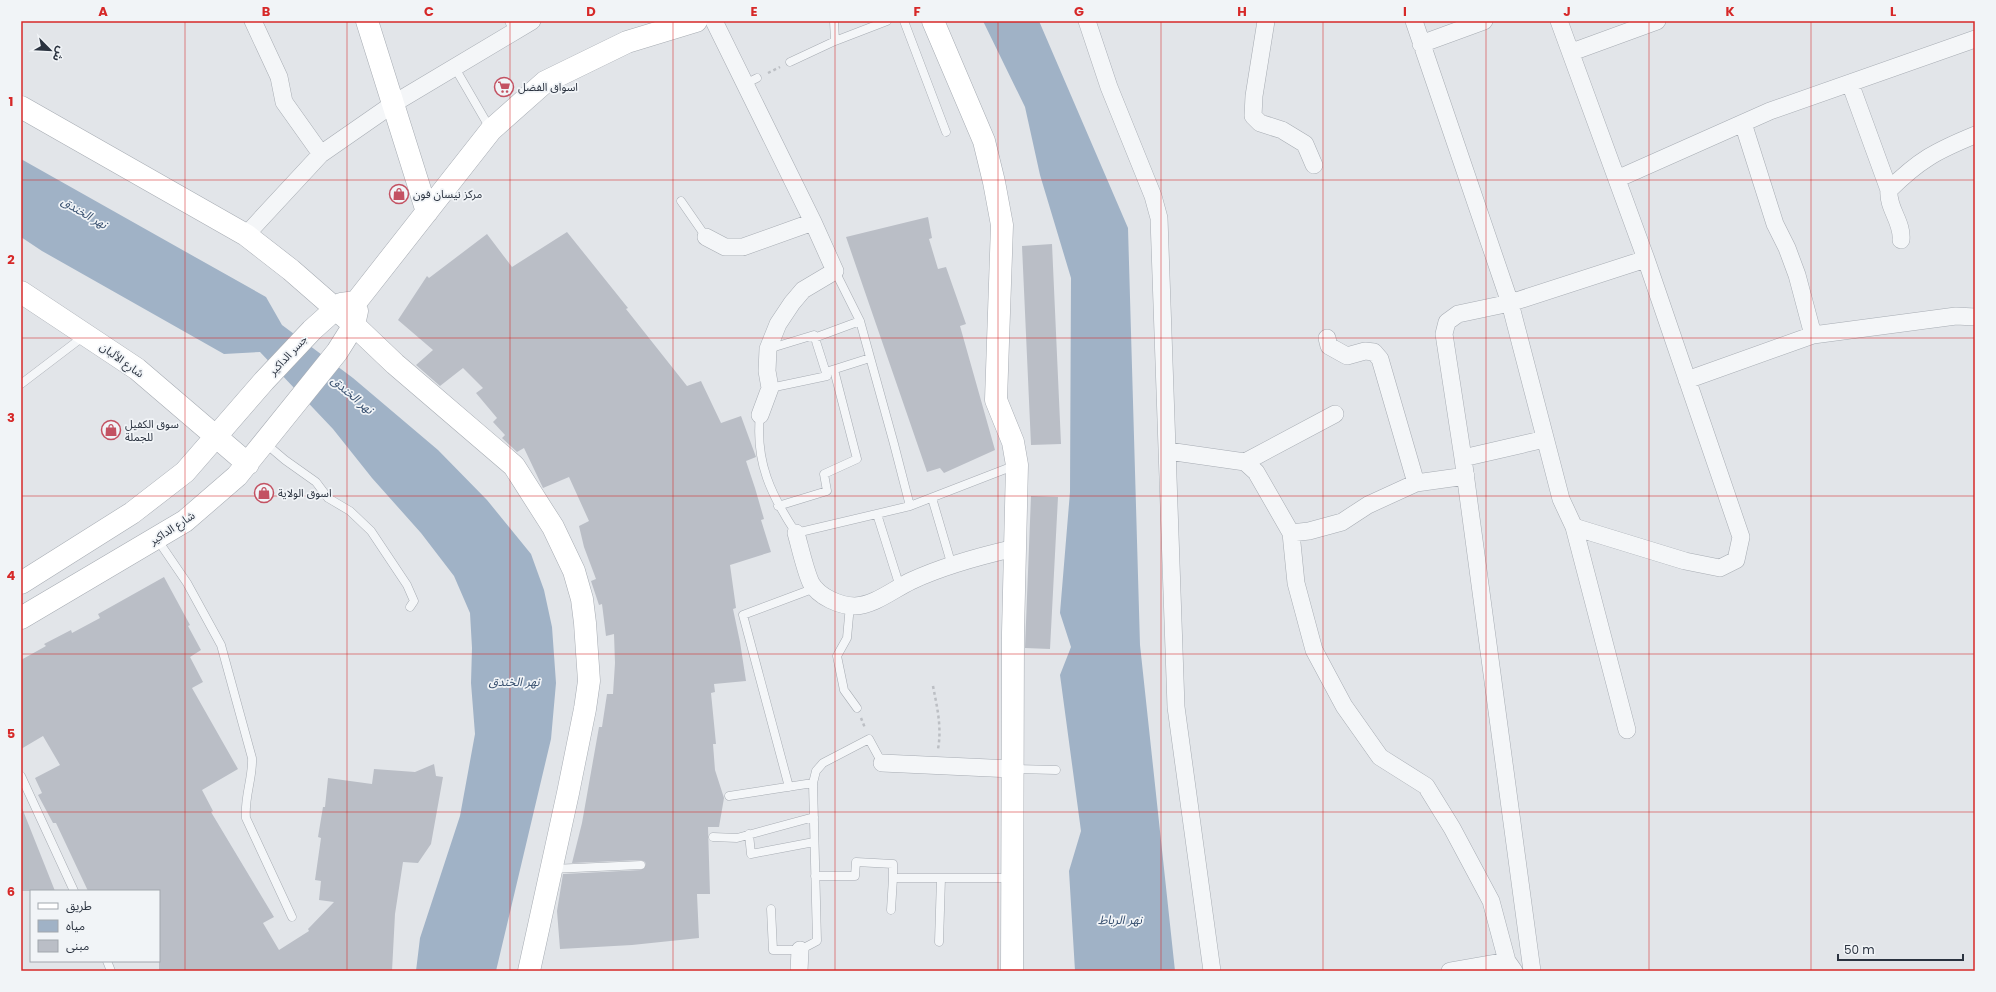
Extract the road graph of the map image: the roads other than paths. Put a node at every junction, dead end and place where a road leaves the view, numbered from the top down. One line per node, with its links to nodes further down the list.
1 (253, 21): 30 (street)
2 (367, 21): 24 (main road)
3 (532, 21): 16 (street)
4 (696, 21): 27 (main road)
5 (714, 21): 36 (street)
6 (834, 21): 18 (lane)
7 (887, 21): 18 (lane)
8 (904, 21): 28 (lane)
9 (933, 21): 68 (main road)
10 (1087, 21): 64 (street)
11 (1266, 21): 31 (street)
12 (1414, 21): 19 (street)
13 (1484, 21): 19 (street)
14 (1559, 21): 20 (street)
15 (1657, 21): 20 (street)
16 (511, 26): 22 (street)
17 (1975, 39): 23 (street)
18 (835, 41): 21 (lane)
19 (1422, 44): 44 (street)
20 (1572, 52): 32 (street)
21 (790, 62)
22 (455, 68): 24 (street); 27 (lane)
23 (1850, 83): 26 (street); 33 (street)
24 (393, 104): 30 (street); 35 (main road)
25 (21, 107): 37 (main road)
26 (1743, 123): 32 (street); 50 (street)
27 (491, 130): 35 (main road)
28 (946, 132)
29 (1975, 135): 33 (street)
30 (322, 154): 37 (street)
31 (1314, 165)
32 (1618, 179): 40 (street)
33 (1889, 190): 39 (street)
34 (681, 201): 38 (lane)
35 (427, 212): 43 (main road)
36 (813, 222): 38 (street); 41 (street)
37 (246, 235): 45 (main road)
38 (706, 237)
39 (1901, 240)
40 (1646, 259): 44 (street); 56 (street)
41 (835, 271): 47 (lane); 53 (street)
42 (21, 292): 49 (main road, شارع الألبان)
43 (356, 302): 45 (main road); 48 (main road)
44 (1510, 303): 62 (street); 65 (street)
45 (335, 308): 48 (main road); 61 (main road, جسر الداكير)
46 (1975, 317): 50 (street)
47 (860, 321): 51 (lane); 54 (lane)
48 (354, 325): 63 (main road, شارع الداكير); 101 (main road)
49 (86, 334): 57 (lane); 61 (main road, شارع الألبان)
50 (1814, 335): 56 (street)
51 (814, 338): 53 (lane); 55 (lane)
52 (1327, 338): 70 (street)
53 (768, 349): 58 (street)
54 (870, 358): 55 (lane); 73 (lane)
55 (830, 371): 58 (lane); 72 (lane)
56 (1688, 380): 75 (street)
57 (21, 384)
58 (770, 388): 60 (street)
59 (1335, 414): 66 (street)
60 (760, 415): 72 (lane)
61 (216, 438): 67 (main road, شارع الألبان); 81 (main road)
62 (1545, 439): 65 (street); 75 (street)
63 (265, 443): 67 (main road, شارع الداكير); 85 (lane)
64 (1168, 451): 66 (street); 116 (street)
65 (1463, 458): 69 (street)
66 (1245, 462): 77 (street)
67 (248, 464): 78 (main road, شارع الداكير)
68 (1017, 465): 71 (lane); 79 (main road)
69 (1466, 476): 70 (street); 118 (street)
70 (1416, 483): 77 (street)
71 (932, 498): 73 (lane); 80 (lane)
72 (778, 506): 76 (lane)
73 (910, 506): 74 (lane)
74 (877, 514): 76 (lane); 82 (lane)
75 (1574, 527): 88 (street)
76 (796, 533): 83 (street)
77 (1291, 533): 112 (street)
78 (157, 538): 86 (main road, شارع الداكير); 109 (lane)
79 (1015, 548): 80 (street); 90 (main road)
80 (952, 566): 82 (street)
81 (21, 583)
82 (900, 587): 84 (street)
83 (816, 588): 84 (street); 94 (lane)
84 (850, 605): 87 (lane)
85 (410, 607)
86 (21, 618)
87 (857, 708)
88 (1627, 730)
89 (882, 763): 90 (street); 93 (lane)
90 (1012, 769): 91 (lane); 105 (main road)
91 (1056, 770)
92 (21, 776): 106 (lane)
93 (813, 783): 94 (lane); 96 (lane)
94 (789, 787): 95 (lane)
95 (729, 796)
96 (814, 817): 97 (lane); 99 (lane)
97 (749, 834): 98 (lane); 99 (lane)
98 (713, 837)
99 (814, 842): 102 (lane)
100 (641, 865): 101 (lane)
101 (552, 869): 113 (main road)
102 (815, 876): 103 (lane); 111 (lane)
103 (892, 878): 104 (lane); 108 (lane)
104 (940, 878): 105 (lane); 110 (lane)
105 (1012, 878): 115 (main road)
106 (74, 890)
107 (771, 909): 111 (lane)
108 (891, 910)
109 (292, 917)
110 (939, 942)
111 (800, 950): 114 (street)
112 (1510, 966): 117 (street)
113 (529, 971)
114 (799, 971)
115 (1012, 971)
116 (1212, 971)
117 (1450, 971)
118 (1532, 971)

